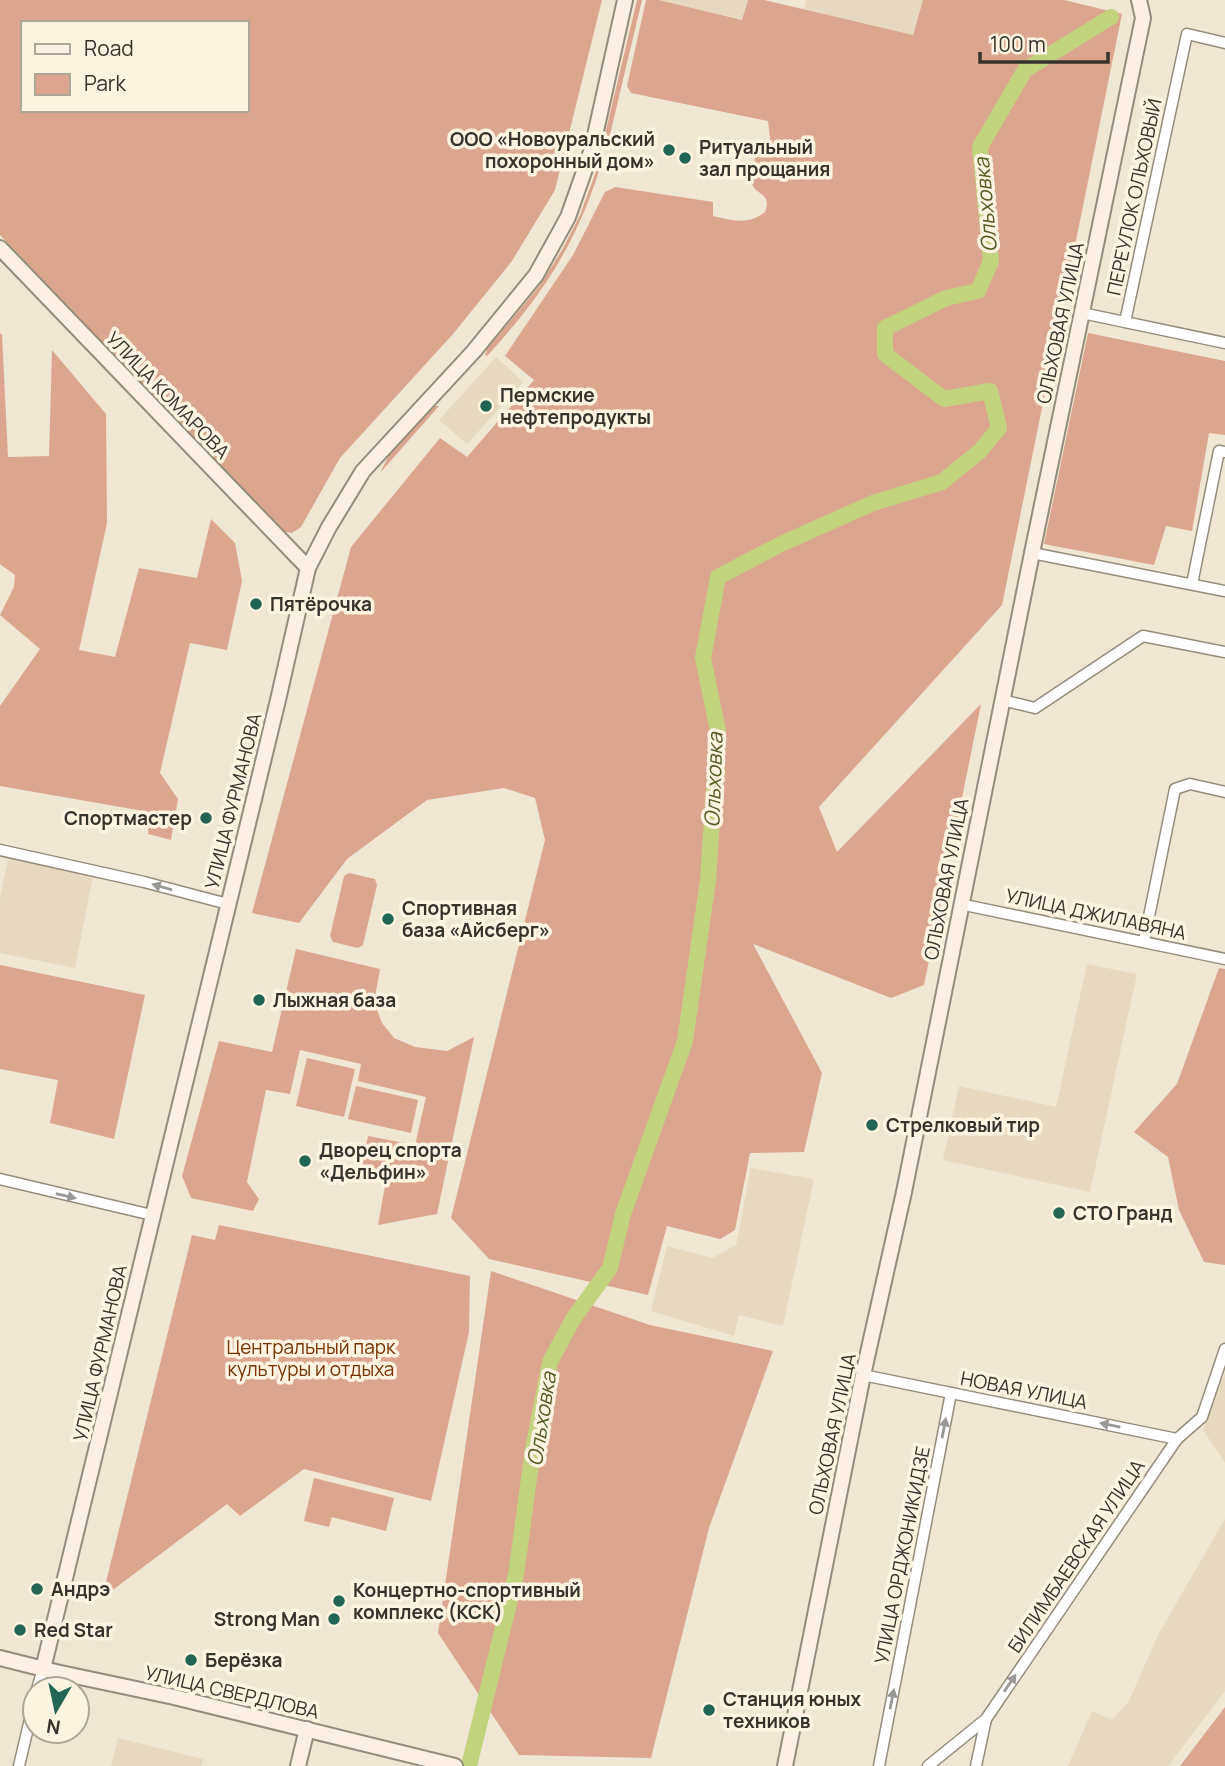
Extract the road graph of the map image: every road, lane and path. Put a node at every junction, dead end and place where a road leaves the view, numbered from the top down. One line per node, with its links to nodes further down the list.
1 (625, 0): 10 (main road, УЛИЦА ФУРМАНОВА)
2 (1139, 0): 5 (main road, ОЛЬХОВАЯ УЛИЦА)
3 (1225, 43): 6 (street, ПЕРЕУЛОК ОЛЬХОВЫЙ)
4 (0, 247): 10 (main road, УЛИЦА КОМАРОВА)
5 (1082, 313): 6 (street, ПЕРЕУЛОК ОЛЬХОВЫЙ); 9 (main road, ОЛЬХОВАЯ УЛИЦА)
6 (1125, 322): 7 (street, ПЕРЕУЛОК ОЛЬХОВЫЙ)
7 (1225, 343)
8 (1225, 452): 11 (street)
9 (1032, 553): 11 (street); 14 (main road, ОЛЬХОВАЯ УЛИЦА)
10 (308, 568): 17 (main road, УЛИЦА ФУРМАНОВА)
11 (1192, 584): 12 (street)
12 (1225, 591)
13 (1225, 652): 14 (street)
14 (1002, 700): 18 (main road, ОЛЬХОВАЯ УЛИЦА)
15 (1225, 792): 19 (street)
16 (0, 850): 17 (street, one-way to 16)
17 (228, 904): 22 (main road, УЛИЦА ФУРМАНОВА)
18 (960, 904): 19 (street, УЛИЦА ДЖИЛАВЯНА); 24 (main road, ОЛЬХОВАЯ УЛИЦА)
19 (1144, 941): 20 (street, УЛИЦА ДЖИЛАВЯНА)
20 (1225, 959)
21 (0, 1179): 22 (street, one-way to 22)
22 (152, 1215): 28 (main road, УЛИЦА ФУРМАНОВА)
23 (1225, 1349): 26 (street, БИЛИМБАЕВСКАЯ УЛИЦА)
24 (863, 1375): 25 (street, НОВАЯ УЛИЦА); 36 (main road, ОЛЬХОВАЯ УЛИЦА)
25 (951, 1393): 26 (street, НОВАЯ УЛИЦА, one-way to 25); 37 (street, УЛИЦА ОРДЖОНИКИДЗЕ, one-way to 25)
26 (1177, 1438): 30 (street, БИЛИМБАЕВСКАЯ УЛИЦА, one-way to 26)
27 (0, 1658): 28 (main road, УЛИЦА СВЕРДЛОВА)
28 (43, 1669): 29 (street, УЛИЦА ФУРМАНОВА); 31 (main road, УЛИЦА СВЕРДЛОВА)
29 (41, 1675)
30 (986, 1719): 38 (street, БИЛИМБАЕВСКАЯ УЛИЦА); 39 (street)
31 (307, 1729): 33 (main road, УЛИЦА СВЕРДЛОВА); 35 (main road)
32 (24, 1745): 34 (street)
33 (453, 1765)
34 (19, 1766)
35 (298, 1766)
36 (785, 1766)
37 (879, 1766)
38 (928, 1766)
39 (976, 1766)

